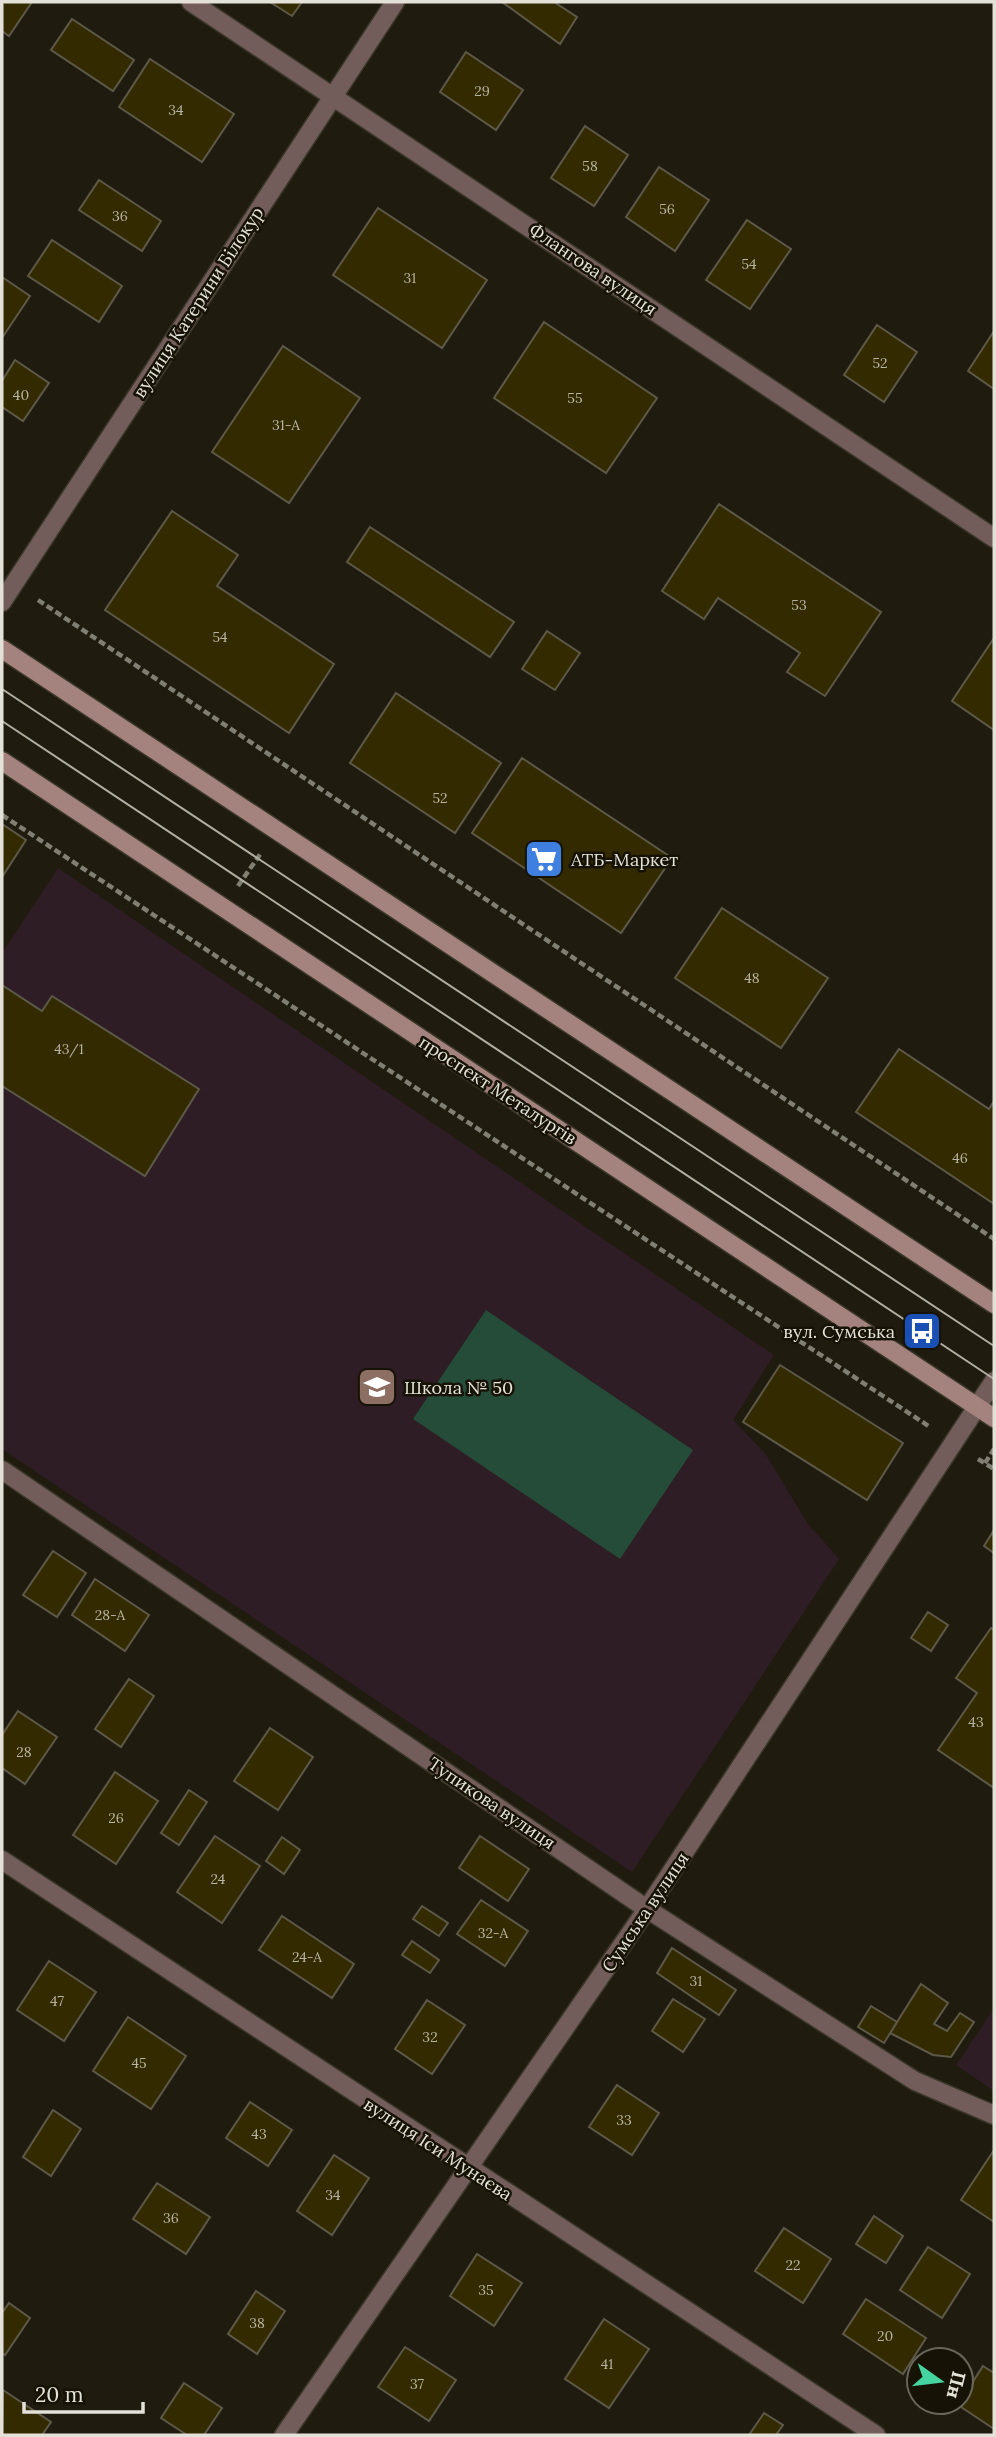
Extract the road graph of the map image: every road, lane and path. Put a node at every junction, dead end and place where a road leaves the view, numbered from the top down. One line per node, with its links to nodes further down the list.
1 (191, 2): 3 (street, Флангова вулиця)
2 (395, 2): 3 (street, вулиця Катерини Білокур)
3 (332, 94): 4 (street, Флангова вулиця); 5 (street, вулиця Катерини Білокур)
4 (994, 538)
5 (14, 584): 6 (street, вулиця Катерини Білокур); 12 (path)
6 (2, 602)
7 (2, 649): 10 (main road)
8 (2, 761): 11 (main road, проспект Металургів)
9 (2, 815): 17 (path)
10 (276, 832): 11 (path); 13 (main road)
11 (222, 908): 15 (main road, проспект Металургів)
12 (994, 1239)
13 (994, 1304)
14 (994, 1381): 15 (street, Сумська вулиця)
15 (977, 1406): 16 (main road, проспект Металургів); 17 (street, Сумська вулиця)
16 (994, 1418)
17 (953, 1442): 19 (path); 23 (street, Сумська вулиця)
18 (994, 1449): 19 (path)
19 (985, 1463): 20 (path)
20 (994, 1469)
21 (2, 1470): 23 (street, Тупикова вулиця)
22 (2, 1860): 25 (street, вулиця Іси Мунаєва)
23 (647, 1909): 24 (street, Тупикова вулиця); 25 (street, Сумська вулиця)
24 (994, 2115)
25 (470, 2170): 26 (street, Сумська вулиця); 27 (street, вулиця Іси Мунаєва)
26 (284, 2435)
27 (876, 2435)

